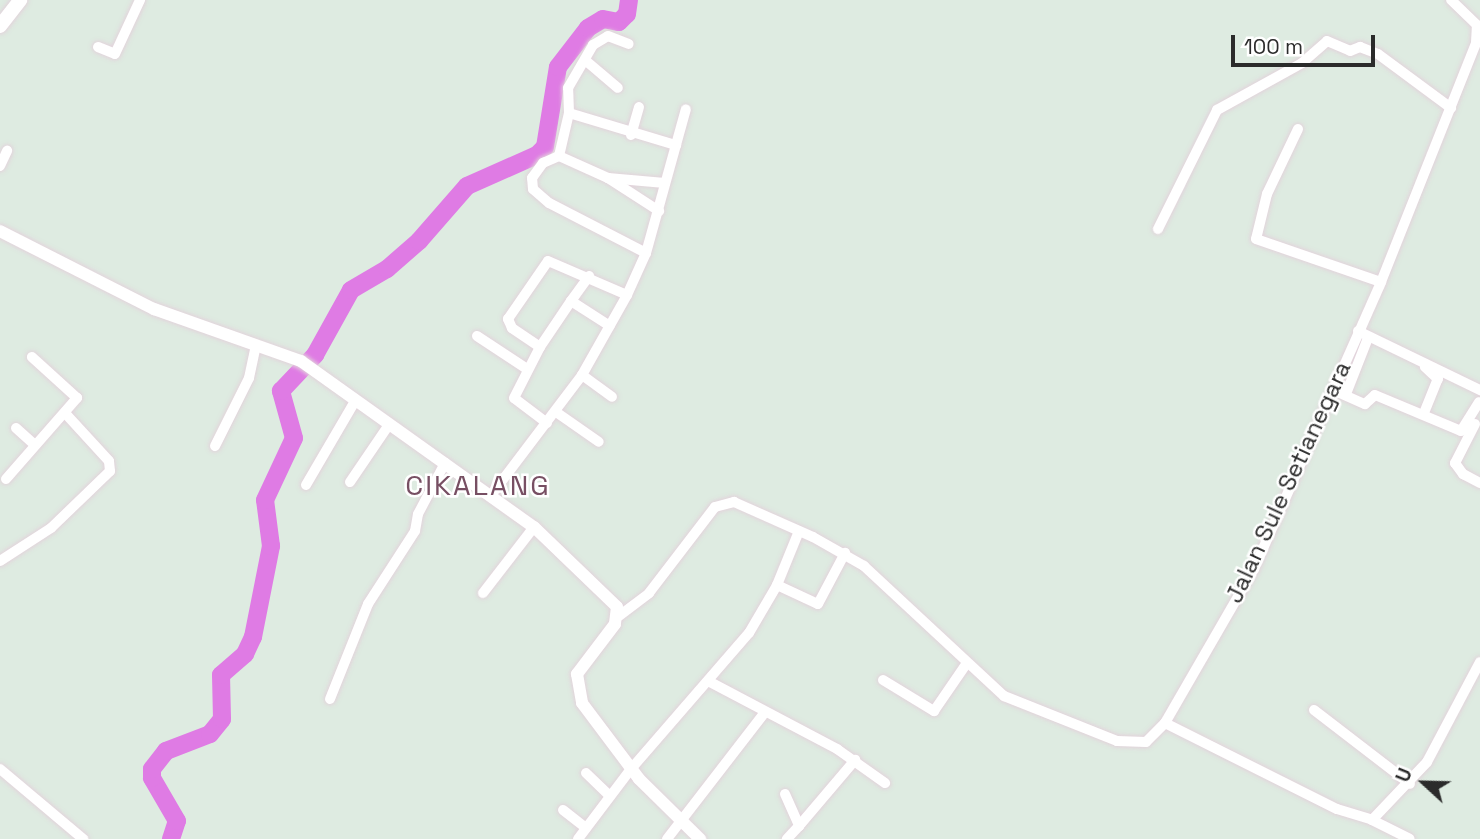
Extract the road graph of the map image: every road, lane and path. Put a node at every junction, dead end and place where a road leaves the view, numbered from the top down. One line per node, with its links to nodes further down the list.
1 (20, 0): 4 (main road)
2 (140, 0): 6 (street)
3 (1451, 0): 8 (street, Jalan Sule Setianegara)
4 (0, 26)
5 (629, 44): 7 (street)
6 (98, 47)
7 (585, 60): 9 (street); 13 (street)
8 (1475, 62): 11 (street, Jalan Sule Setianegara)
9 (618, 88)
10 (639, 107): 15 (street)
11 (1451, 108): 23 (street); 27 (street, Jalan Sule Setianegara)
12 (686, 109): 16 (street)
13 (569, 113): 15 (street); 18 (street)
14 (1298, 128): 27 (street)
15 (631, 135): 16 (street)
16 (676, 145): 21 (street)
17 (7, 151): 19 (street)
18 (559, 156): 20 (street); 25 (street)
19 (0, 166)
20 (608, 178): 21 (street); 22 (street)
21 (665, 183): 22 (street)
22 (659, 211): 25 (street)
23 (1158, 229)
24 (0, 231): 34 (street)
25 (646, 253): 28 (street)
26 (589, 276): 28 (street); 29 (street); 35 (street)
27 (1381, 282): 31 (street, Jalan Sule Setianegara)
28 (627, 295): 30 (street)
29 (572, 301): 30 (street); 35 (street)
30 (610, 326): 39 (street)
31 (1358, 331): 40 (street, Jalan Sule Setianegara); 41 (street)
32 (477, 336): 38 (street)
33 (1368, 338): 42 (street)
34 (256, 345): 44 (street); 55 (street)
35 (540, 347): 38 (street)
36 (1392, 353): 48 (street)
37 (32, 357): 47 (street)
38 (527, 369): 50 (street)
39 (582, 375): 43 (street); 46 (street)
40 (1333, 390): 42 (street); 76 (street, Jalan Sule Setianegara)
41 (1480, 390)
42 (1346, 394): 48 (street)
43 (612, 397)
44 (355, 401): 51 (street); 60 (street)
45 (1479, 402): 48 (street)
46 (556, 412): 50 (street); 53 (street)
47 (65, 413): 54 (street); 65 (street)
48 (1424, 413)
49 (1480, 414): 59 (street)
50 (547, 423): 61 (street)
51 (388, 426): 56 (street); 58 (street)
52 (16, 428): 54 (street)
53 (599, 442)
54 (35, 445): 57 (street)
55 (215, 446)
56 (445, 463): 61 (street); 73 (street)
57 (6, 479)
58 (350, 482)
59 (1480, 483)
60 (306, 485)
61 (492, 494): 62 (street)
62 (534, 527): 67 (street); 68 (street)
63 (799, 531): 64 (street, Jalan Sule Setianegara); 66 (street); 68 (street, Jalan Sule Setianegara)
64 (845, 553): 66 (street); 69 (street, Jalan Sule Setianegara)
65 (0, 561)
66 (777, 585): 72 (street)
67 (482, 593)
68 (619, 616): 79 (street)
69 (967, 663): 71 (street); 76 (street, Jalan Sule Setianegara)
70 (1480, 663): 82 (street)
71 (883, 680)
72 (710, 682): 75 (street); 79 (street)
73 (330, 699)
74 (1314, 710): 82 (street)
75 (765, 712): 77 (street); 87 (street)
76 (1165, 723): 86 (street)
77 (856, 760): 81 (street); 88 (street)
78 (0, 769): 90 (street)
79 (631, 769): 84 (street); 87 (street)
80 (586, 773): 84 (street)
81 (885, 783)
82 (1410, 784): 86 (street)
83 (785, 794): 88 (street)
84 (610, 796): 89 (street)
85 (563, 810): 89 (street)
86 (1372, 820): 95 (street)
87 (681, 821): 92 (street); 93 (street)
88 (799, 826): 94 (street)
89 (586, 828): 91 (street)
90 (82, 839)
91 (578, 839)
92 (667, 839)
93 (700, 839)
94 (786, 839)
95 (1410, 839)

